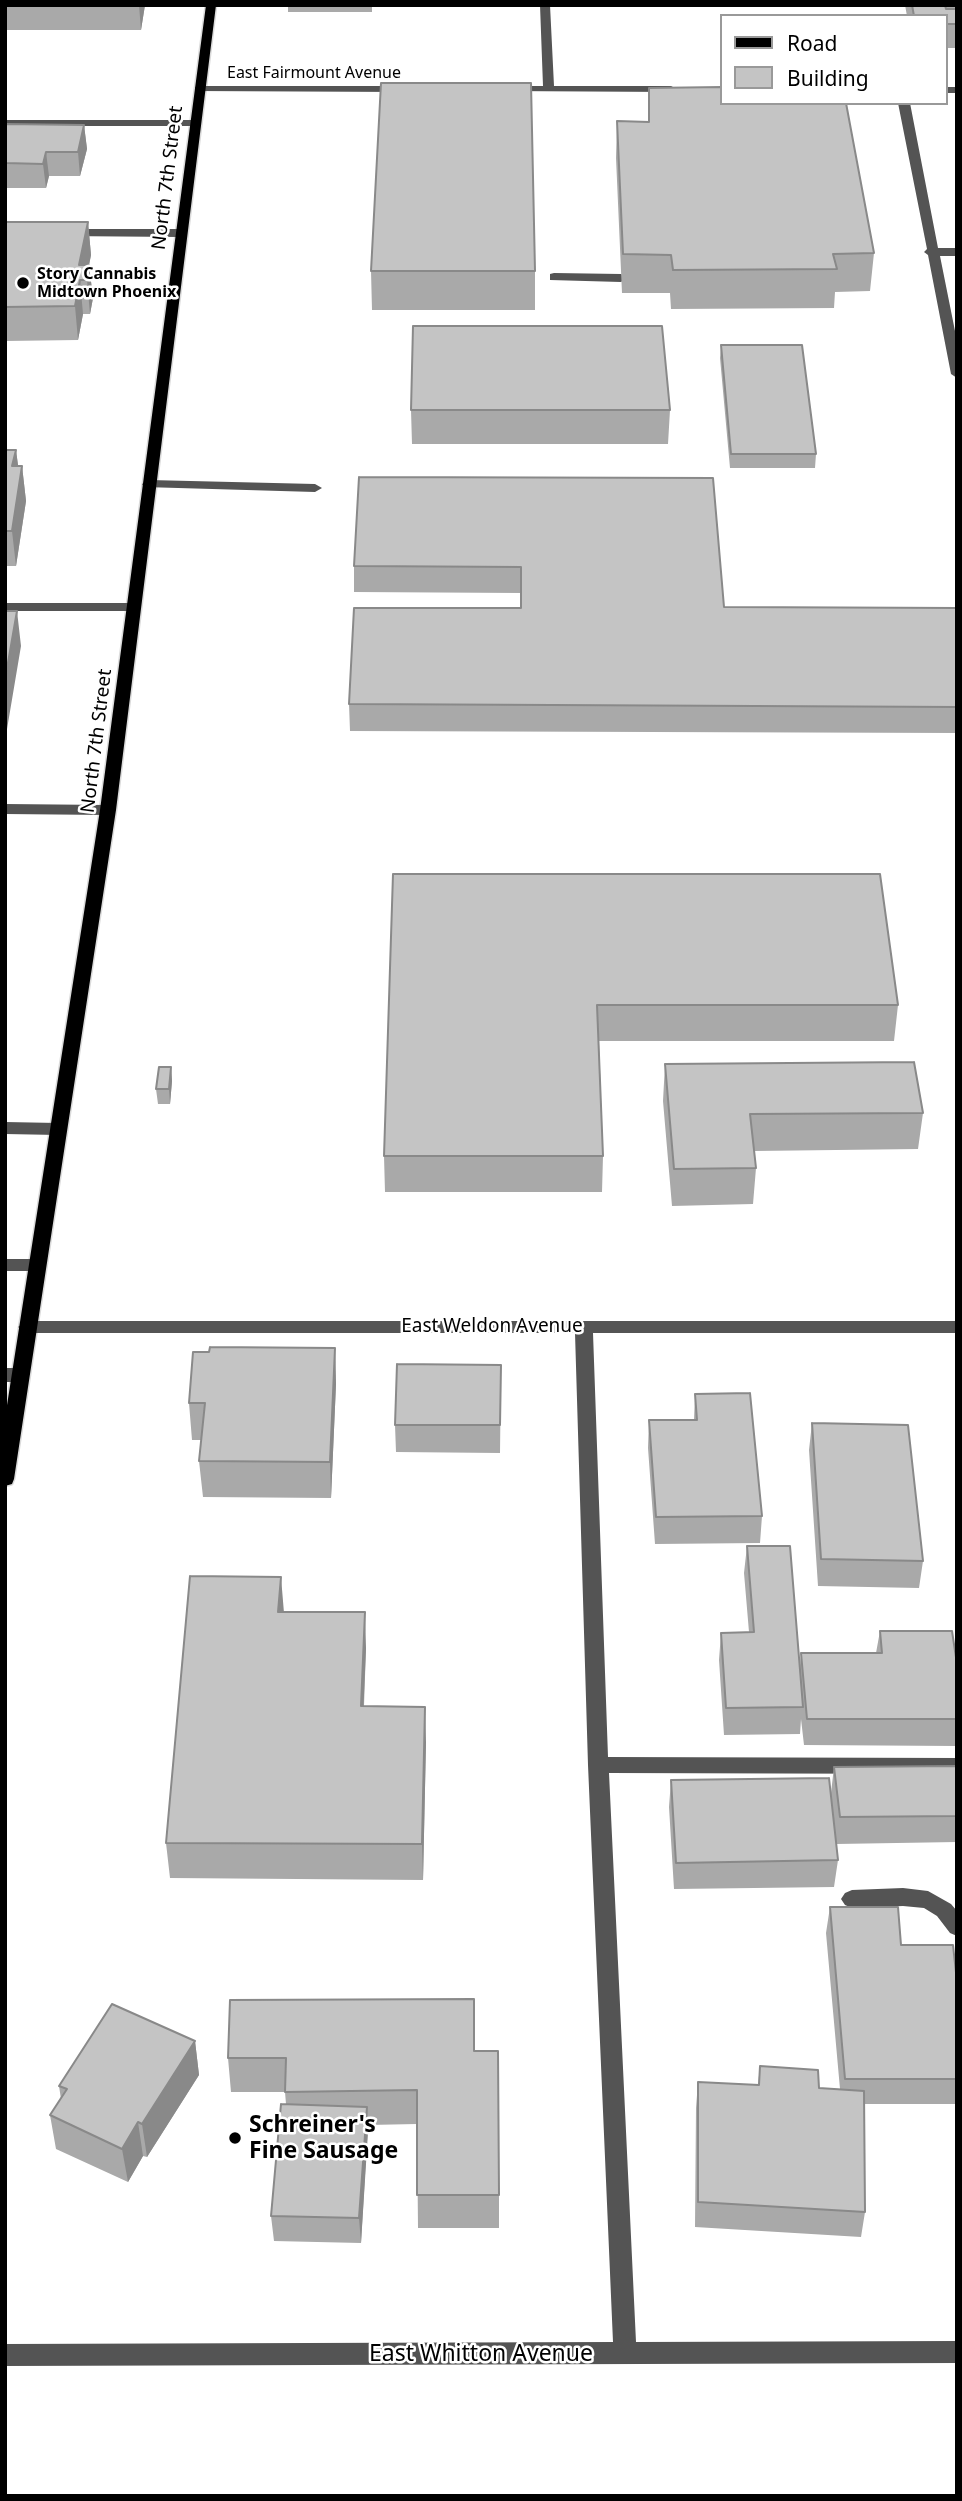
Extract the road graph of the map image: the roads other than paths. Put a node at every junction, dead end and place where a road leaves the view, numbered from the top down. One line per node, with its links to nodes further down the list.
1 (211, 5): 3 (main road, North 7th Street)
2 (545, 5): 6 (street)
3 (199, 89): 4 (street, East Fairmount Avenue); 10 (main road, North 7th Street)
4 (413, 89)
5 (494, 89): 6 (street)
6 (549, 89): 7 (street)
7 (682, 89)
8 (904, 105): 13 (street)
9 (5, 123): 10 (street)
10 (194, 123): 12 (main road, North 7th Street)
11 (56, 233): 12 (street)
12 (180, 233): 18 (main road, North 7th Street)
13 (930, 252): 14 (street); 17 (street)
14 (957, 252)
15 (554, 277): 16 (street)
16 (621, 278)
17 (957, 374)
18 (149, 484): 19 (street); 21 (main road, North 7th Street)
19 (315, 488)
20 (5, 607): 21 (street)
21 (133, 607): 23 (main road, North 7th Street)
22 (5, 809): 23 (street)
23 (108, 810): 25 (main road, North 7th Street)
24 (5, 1128): 25 (street)
25 (58, 1129): 27 (main road, North 7th Street)
26 (5, 1265): 27 (street)
27 (37, 1265): 28 (main road, North 7th Street)
28 (27, 1327): 29 (street, East Weldon Avenue); 31 (main road, North 7th Street)
29 (583, 1327): 30 (street, East Weldon Avenue); 33 (street)
30 (957, 1327)
31 (13, 1375): 32 (main road, North 7th Street)
32 (5, 1479)
33 (598, 1765): 34 (street); 38 (street)
34 (957, 1766)
35 (852, 1899): 36 (street)
36 (957, 1927)
37 (957, 2352): 38 (street, East Whitton Avenue)
38 (625, 2353): 39 (street, East Whitton Avenue)
39 (5, 2355)

